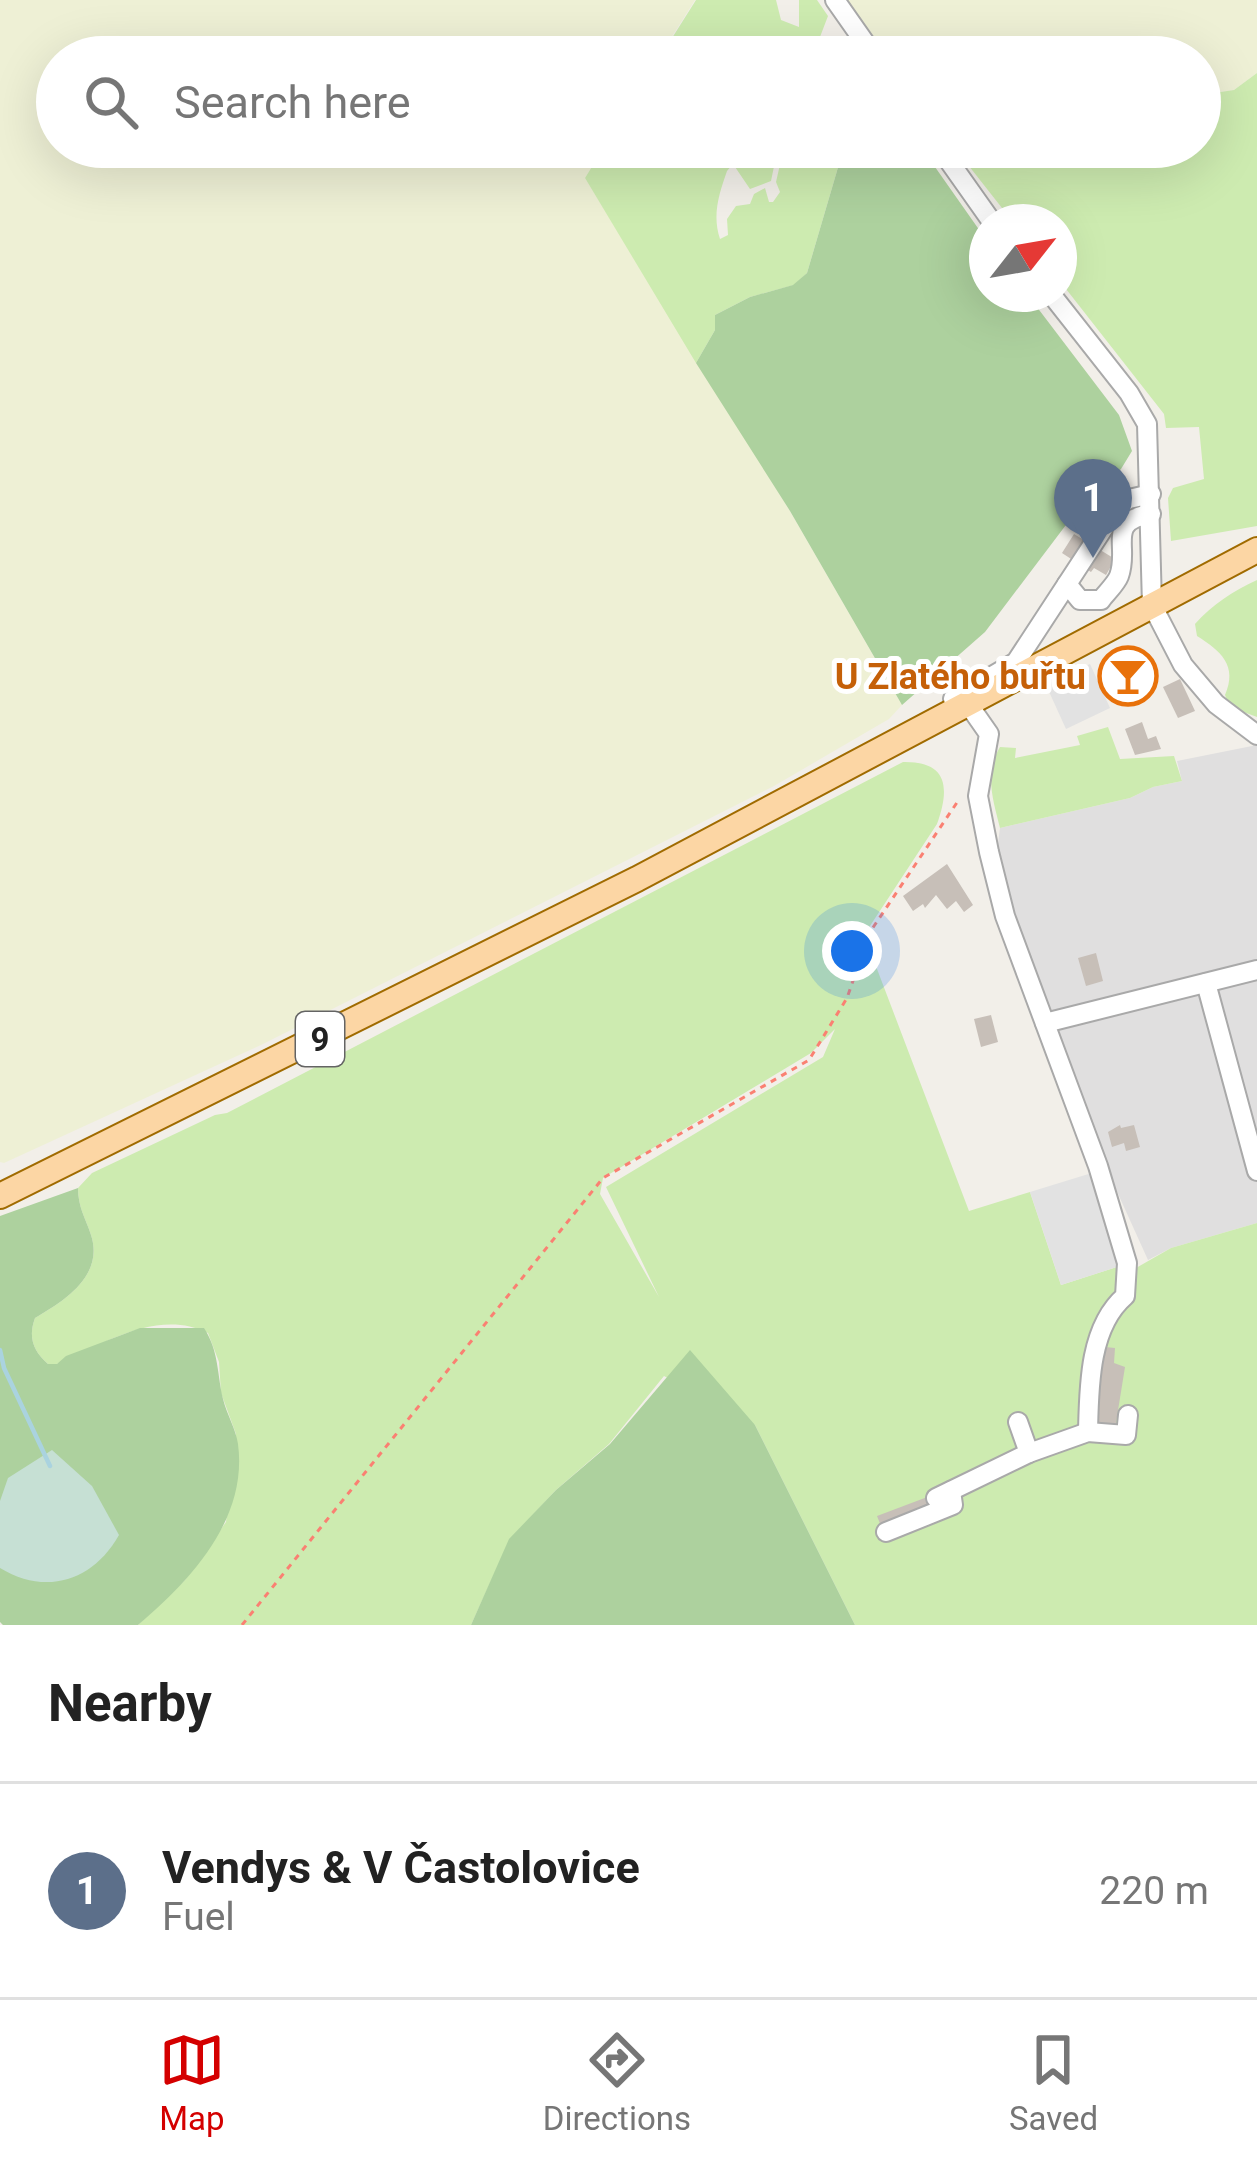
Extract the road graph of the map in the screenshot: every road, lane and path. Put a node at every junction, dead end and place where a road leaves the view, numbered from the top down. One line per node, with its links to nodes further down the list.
1 (835, 0): 2 (street)
2 (860, 36)
3 (954, 168): 4 (street)
4 (979, 204)
5 (1065, 312): 6 (street)
6 (1151, 494): 7 (street); 9 (street)
7 (1151, 514): 9 (street); 10 (street)
8 (1257, 550): 10 (main road, 9)
9 (1067, 584): 14 (street)
10 (1152, 605): 11 (main road, 9); 12 (street)
11 (966, 701): 13 (street); 14 (main road, 9)
12 (1257, 735)
13 (979, 780): 17 (street); 25 (path)
14 (812, 785): 19 (main road, 9)
15 (1257, 970): 16 (street)
16 (1206, 983): 17 (street); 18 (street)
17 (1045, 1023): 22 (street)
18 (1257, 1171)
19 (0, 1196)
20 (1128, 1415): 22 (street)
21 (1018, 1422): 23 (street)
22 (1088, 1432): 23 (street)
23 (1029, 1453): 24 (street)
24 (886, 1532)
25 (242, 1625)

